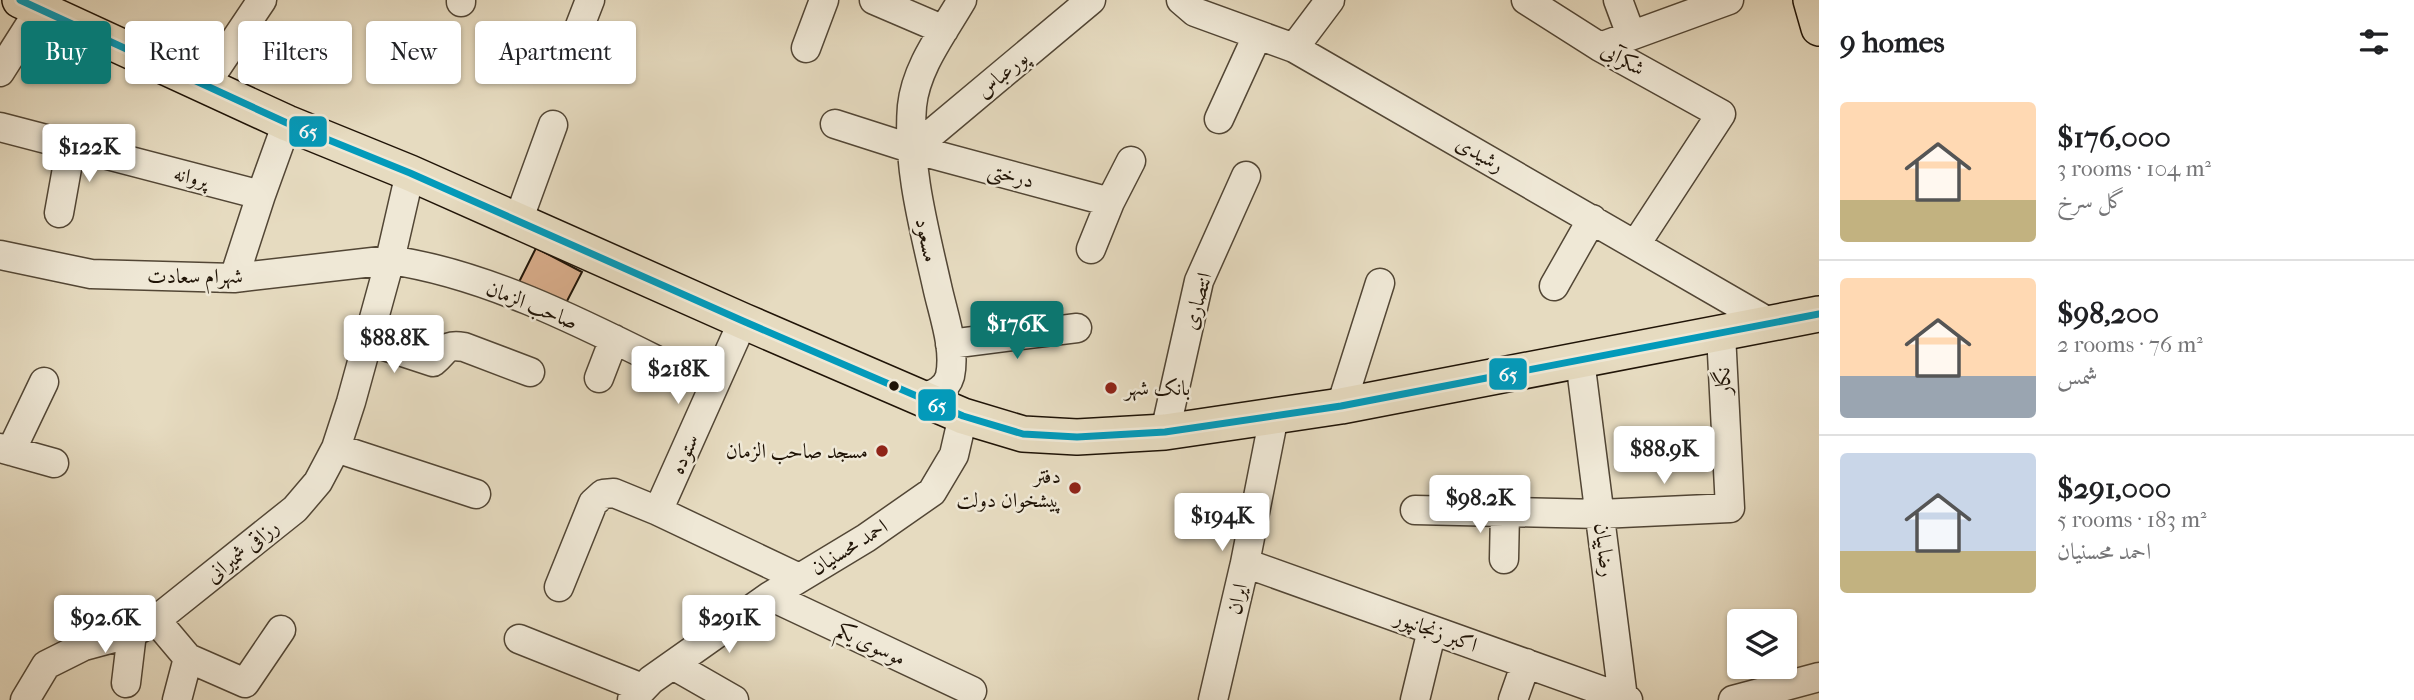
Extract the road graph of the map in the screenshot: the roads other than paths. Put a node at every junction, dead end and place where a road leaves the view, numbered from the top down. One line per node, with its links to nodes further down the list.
1 (262, 0): 23 (street)
2 (590, 0): 14 (street)
3 (824, 0): 20 (street)
4 (874, 0): 16 (street)
5 (962, 0): 16 (street, مسعود)
6 (1091, 0): 30 (street, پورعباس)
7 (1181, 0): 18 (street, رشیدی)
8 (1330, 0): 21 (street)
9 (1526, 0): 19 (street, شکرآبی)
10 (1618, 0): 17 (street)
11 (1729, 0): 17 (street)
12 (1811, 0): 15 (main road)
13 (30, 4): 22 (street); 23 (main road)
14 (582, 21)
15 (1819, 28)
16 (944, 30): 30 (street, مسعود)
17 (1631, 35): 19 (street)
18 (1258, 36): 21 (street, رشیدی); 24 (street)
19 (1600, 47): 39 (street, شکرآبی)
20 (806, 48)
21 (1294, 48): 37 (street, رشیدی)
22 (0, 72)
23 (205, 85): 25 (main road)
24 (1219, 119)
25 (287, 123): 32 (main road); 34 (street)
26 (835, 124): 30 (street, درختی)
27 (553, 125): 38 (street)
28 (0, 127): 29 (street, پروانه)
29 (71, 146): 34 (street, پروانه); 36 (street)
30 (912, 149): 35 (street, درختی); 53 (street, مسعود)
31 (1130, 161): 35 (street)
32 (410, 173): 38 (main road); 42 (street, رزاقی شمیرانی)
33 (1246, 176): 63 (street, انتصاری)
34 (261, 195): 43 (street)
35 (1110, 202): 40 (street)
36 (59, 213)
37 (1592, 219): 39 (street, رشیدی); 45 (street)
38 (518, 221): 47 (main road)
39 (1636, 244): 48 (street, رشیدی)
40 (1091, 249)
41 (0, 255): 43 (street, شهرام سعادت)
42 (390, 260): 43 (street, شهرام سعادت); 51 (street, صاحب الزمان); 52 (street, رزاقی شمیرانی)
43 (234, 278)
44 (1380, 283): 60 (street)
45 (1554, 286)
46 (1819, 314): 48 (main road)
47 (743, 321): 59 (main road); 69 (street, ستوده)
48 (1772, 324): 50 (main road)
49 (1077, 328): 53 (street)
50 (1721, 334): 54 (main road); 71 (street, نگار)
51 (614, 339): 55 (street, صاحب الزمان); 57 (street)
52 (369, 341): 56 (street); 64 (street, رزاقی شمیرانی)
53 (950, 344): 59 (street, مسعود); 62 (street)
54 (1580, 360): 60 (main road); 71 (street, رضاییان)
55 (668, 366)
56 (530, 372)
57 (599, 378)
58 (44, 382): 65 (street)
59 (922, 398): 62 (main road)
60 (1341, 406): 61 (main road)
61 (1274, 416): 63 (main road); 73 (street, ایران)
62 (975, 420): 63 (main road); 74 (street, احمد محسنیان)
63 (1165, 432)
64 (336, 448): 67 (street); 77 (street, رزاقی شمیرانی)
65 (5, 449): 66 (street)
66 (54, 463)
67 (476, 494)
68 (1415, 510): 70 (street)
69 (658, 511): 74 (street); 75 (street)
70 (1505, 512): 71 (street); 72 (street)
71 (1600, 514): 89 (street, رضاییان)
72 (1504, 559)
73 (1245, 563): 79 (street, اکبر زنجانپور); 93 (street, ایران)
74 (799, 578): 76 (street, احمد محسنیان)
75 (559, 587)
76 (770, 596): 83 (street, احمد محسنیان); 86 (street, موسوی یکم)
77 (144, 626): 81 (street); 85 (street); 90 (street, رزاقی شمیرانی)
78 (281, 630): 81 (street)
79 (1432, 630): 82 (street, اکبر زنجانپور); 94 (street)
80 (519, 639): 87 (street)
81 (188, 658): 91 (street)
82 (1526, 663): 89 (street, اکبر زنجانپور); 95 (street)
83 (673, 665): 87 (street, احمد محسنیان); 92 (street)
84 (1819, 677): 88 (street)
85 (126, 683)
86 (972, 691)
87 (637, 694)
88 (1782, 694): 96 (street)
89 (1625, 699)
90 (25, 700)
91 (177, 700)
92 (734, 700)
93 (1213, 700)
94 (1415, 700)
95 (1513, 700)
96 (1733, 700)

